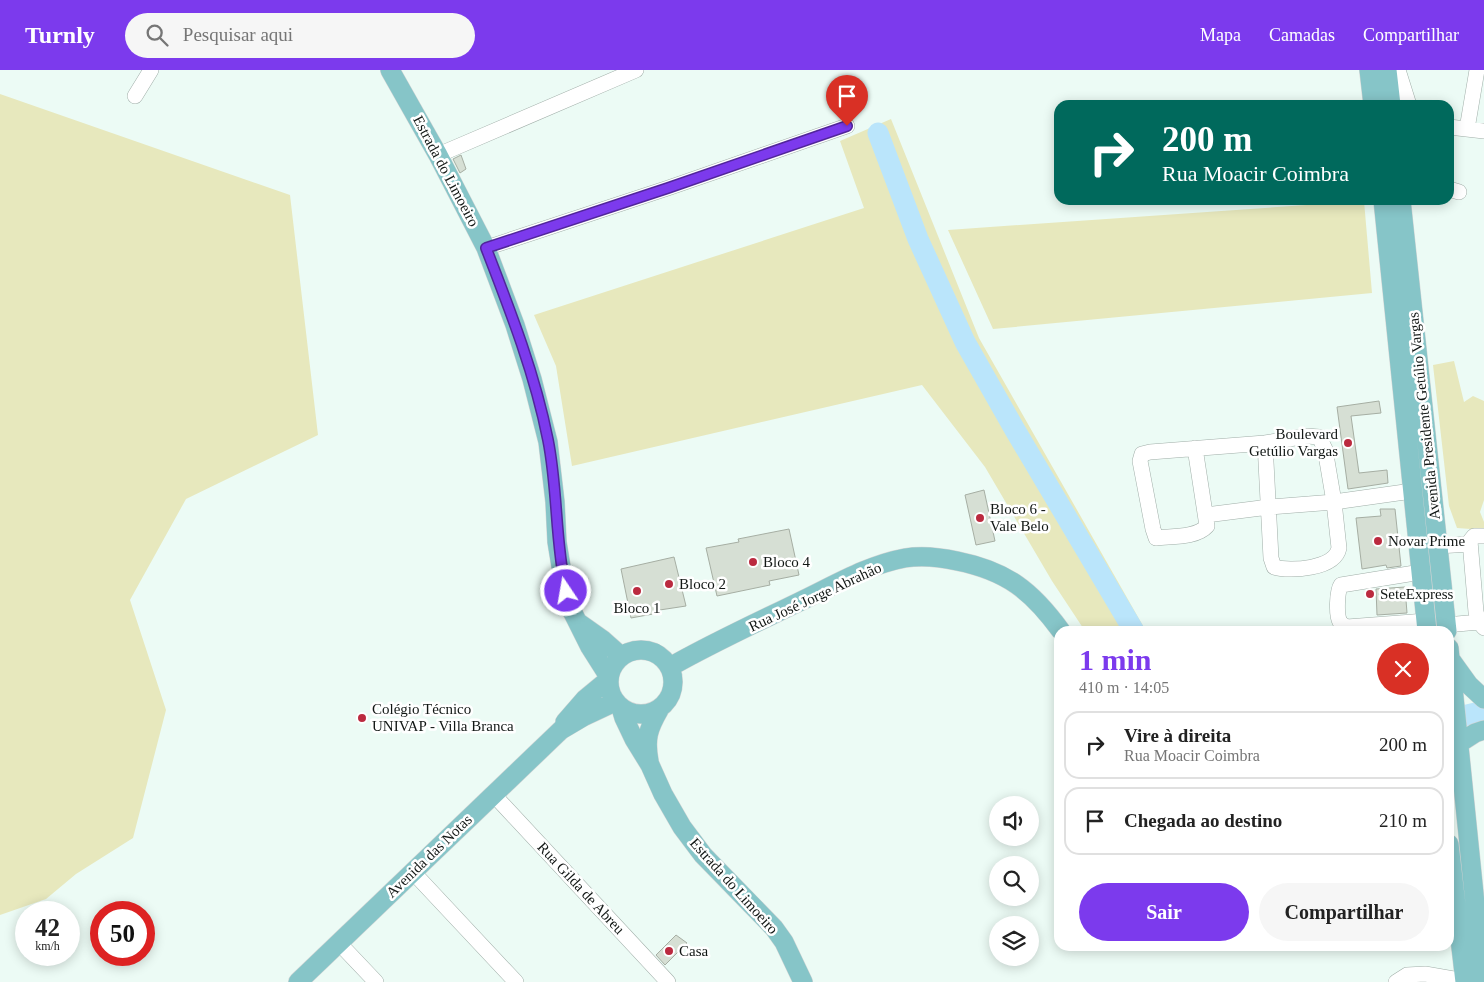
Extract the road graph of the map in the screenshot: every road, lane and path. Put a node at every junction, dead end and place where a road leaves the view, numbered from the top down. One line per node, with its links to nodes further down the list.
1 (151, 70): 8 (street)
2 (390, 70): 16 (main road, Estrada do Limoeiro)
3 (636, 70): 16 (street)
4 (1369, 70): 9 (main road)
5 (1387, 70): 10 (main road)
6 (1398, 70): 11 (street)
7 (1478, 70): 14 (street)
8 (135, 96)
9 (1372, 100)
10 (1390, 100)
11 (1407, 100)
12 (847, 126): 19 (street)
13 (1454, 128): 14 (street)
14 (1467, 129): 15 (street)
15 (1484, 132)
16 (438, 155): 19 (main road, Estrada do Limoeiro)
17 (1396, 205): 22 (main road, Avenida Presidente Getúlio Vargas)
18 (1397, 205): 28 (main road, Avenida Presidente Getúlio Vargas)
19 (486, 248): 30 (main road, Estrada do Limoeiro)
20 (1265, 442): 21 (street); 23 (street); 24 (street)
21 (1195, 448): 25 (street); 25 (street)
22 (1412, 491): 23 (street); 29 (main road, Avenida Presidente Getúlio Vargas)
23 (1334, 502): 24 (street); 24 (street)
24 (1269, 507): 25 (street)
25 (1206, 515)
26 (1484, 536): 27 (street)
27 (1470, 544): 28 (street); 31 (street)
28 (1438, 546): 35 (main road, Avenida Presidente Getúlio Vargas)
29 (1421, 572): 33 (street); 34 (main road, Avenida Presidente Getúlio Vargas)
30 (579, 623): 37 (main road, Estrada do Limoeiro); 40 (main road, Estrada do Limoeiro)
31 (1481, 625): 36 (street)
32 (1057, 626): 39 (main road, Rua José Jorge Abrahão)
33 (1345, 626)
34 (1426, 626)
35 (1447, 626)
36 (1454, 627)
37 (621, 656): 39 (main road); 40 (main road, Avenida das Notas)
38 (1454, 661): 41 (main road)
39 (670, 667): 44 (main road)
40 (608, 678): 43 (main road); 46 (main road, Avenida das Notas)
41 (1484, 700): 42 (main road)
42 (1454, 703)
43 (618, 705): 44 (main road); 46 (main road, Avenida das Notas); 49 (main road, Estrada do Limoeiro)
44 (658, 710): 49 (main road, Estrada do Limoeiro)
45 (1454, 717): 48 (main road)
46 (561, 730): 50 (main road, Avenida das Notas)
47 (1484, 730): 48 (main road)
48 (1458, 744): 51 (main road)
49 (650, 765): 62 (main road, Estrada do Limoeiro)
50 (494, 795): 53 (main road, Avenida das Notas); 61 (street, Rua Gilda de Abreu)
51 (1470, 844): 52 (main road); 64 (main road)
52 (1454, 846)
53 (412, 872): 57 (main road, Avenida das Notas); 60 (street)
54 (1454, 884): 56 (main road)
55 (1454, 922): 56 (main road)
56 (1461, 937): 64 (main road)
57 (339, 943): 58 (main road, Avenida das Notas); 59 (street)
58 (298, 982)
59 (376, 982)
60 (516, 982)
61 (668, 982)
62 (803, 982)
63 (1396, 982): 64 (street)
64 (1471, 982)

